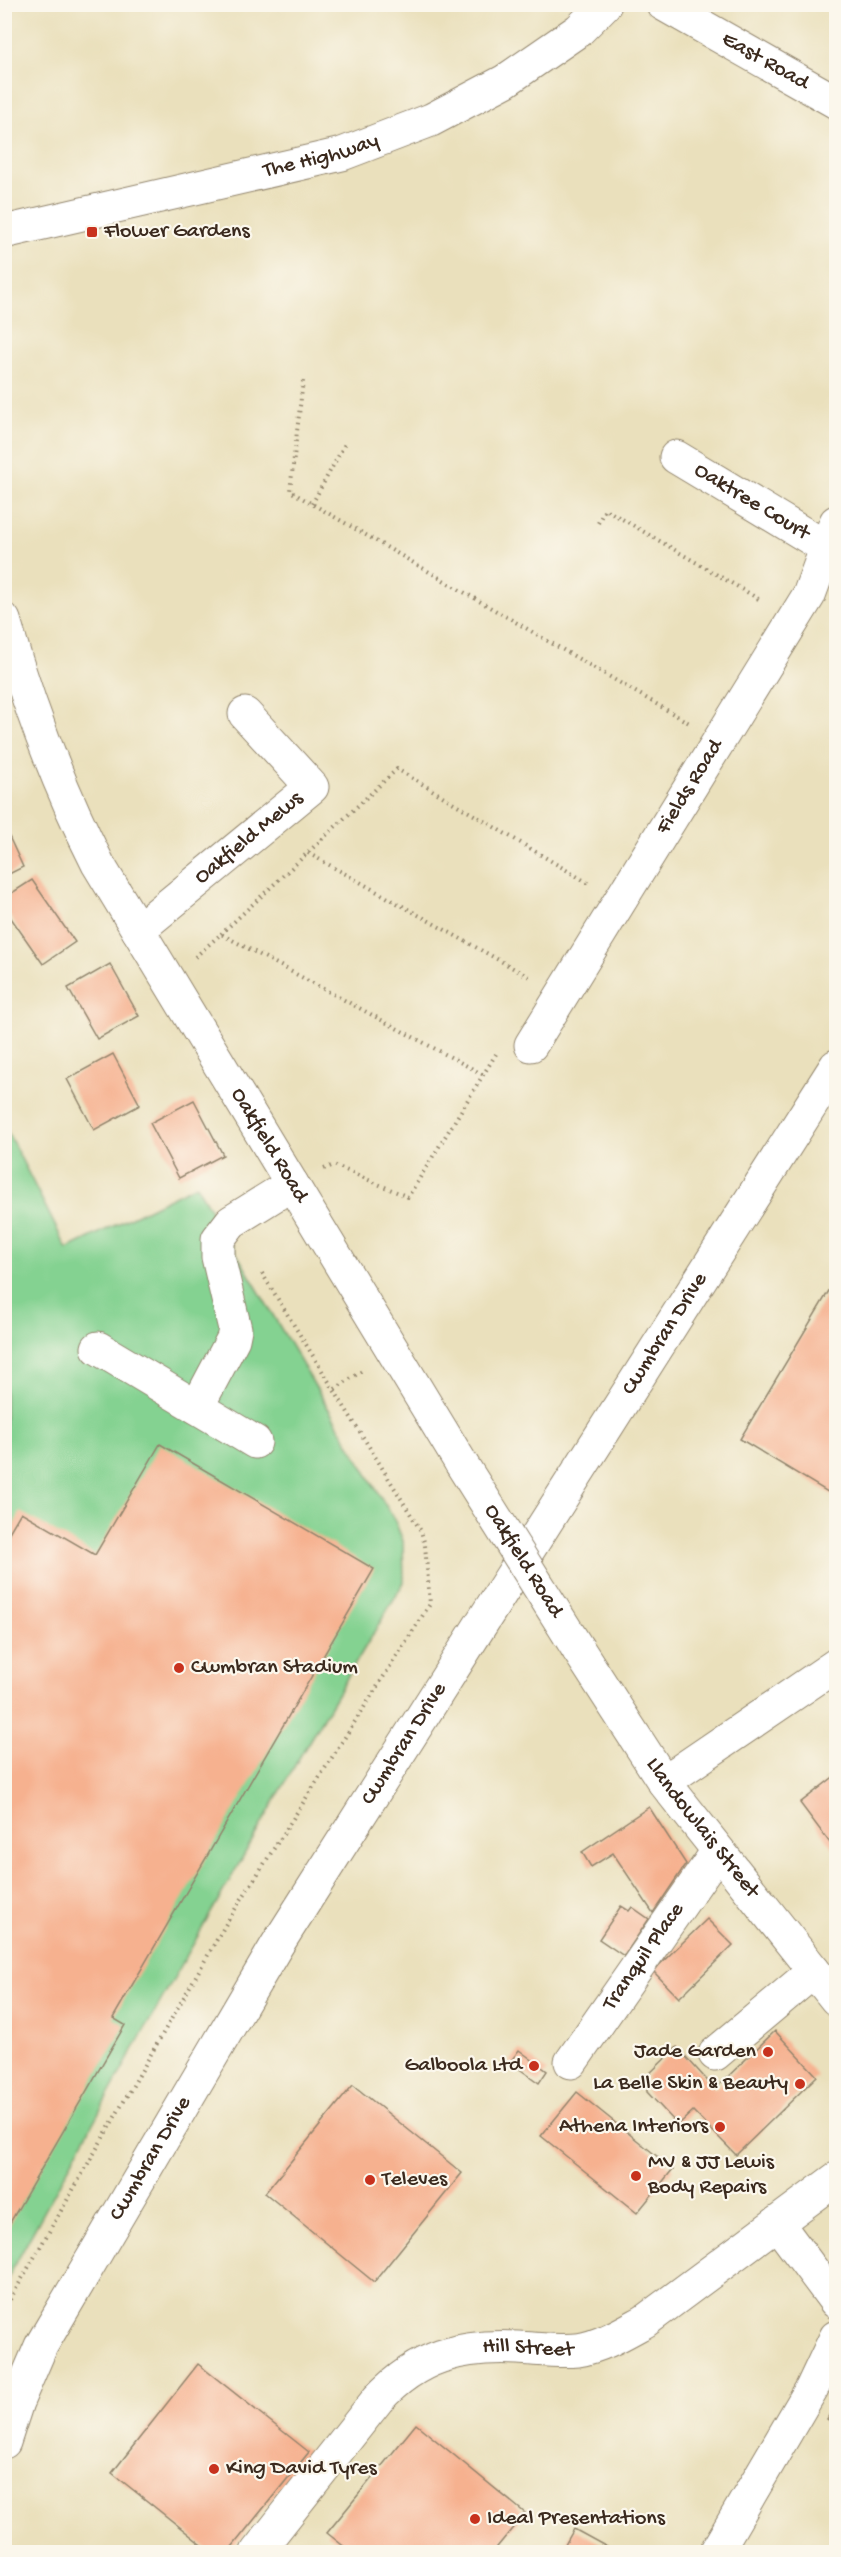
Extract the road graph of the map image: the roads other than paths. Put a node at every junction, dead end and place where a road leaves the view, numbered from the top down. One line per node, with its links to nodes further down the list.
1 (605, 4): 4 (street, The Highway)
2 (663, 4): 3 (street, East Road)
3 (837, 102)
4 (4, 232)
5 (676, 457): 6 (street, Oaktree Court)
6 (832, 535): 10 (street, Fields Road)
7 (4, 620): 9 (street, Oakfield Road)
8 (245, 714): 9 (street, Oakfield Mews)
9 (138, 930): 12 (street, Oakfield Road)
10 (531, 1045)
11 (837, 1066): 28 (street, Cwmbran Drive)
12 (292, 1184): 14 (street); 16 (street, Oakfield Road, bridge)
13 (98, 1348): 14 (street)
14 (196, 1407): 15 (street)
15 (255, 1442)
16 (578, 1649): 18 (street, Llandowlais Street)
17 (837, 1665): 18 (street)
18 (664, 1782): 19 (street, Llandowlais Street)
19 (718, 1851): 20 (street, Llandowlais Street); 23 (street, Tranquil Place)
20 (814, 1971): 21 (street, Llandowlais Street); 22 (street)
21 (837, 2000)
22 (715, 2054)
23 (571, 2062)
24 (837, 2180): 25 (street, Hill Street)
25 (777, 2223): 26 (street); 29 (street, Hill Street)
26 (837, 2302)
27 (837, 2337): 30 (street)
28 (4, 2442)
29 (257, 2553)
30 (716, 2553)

